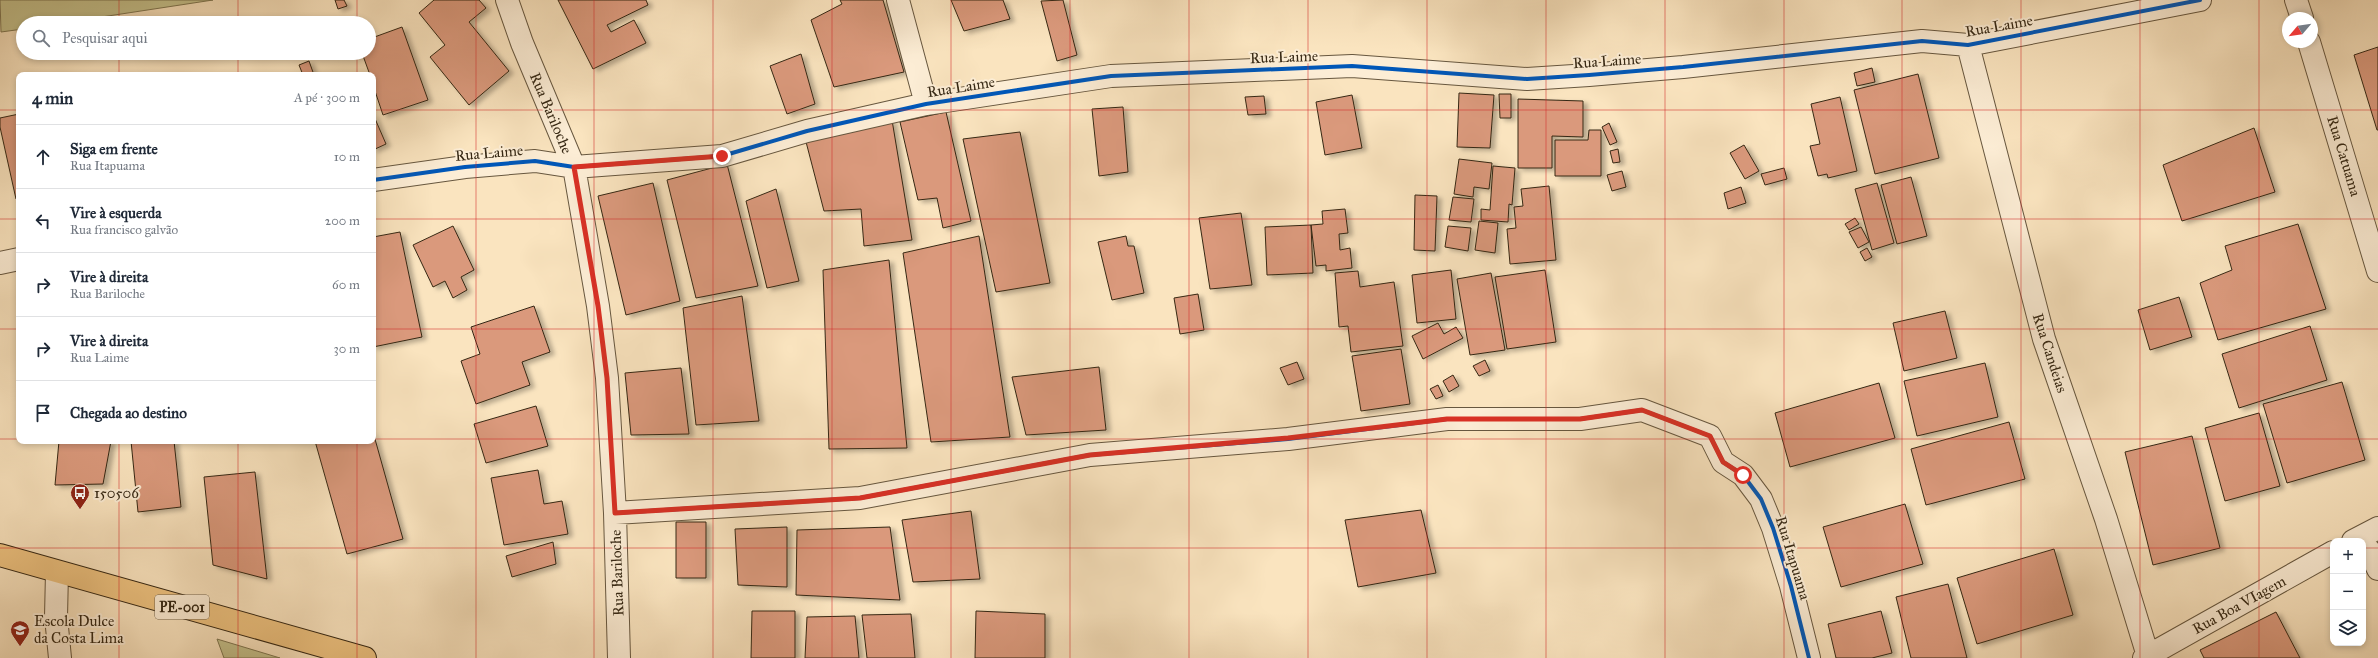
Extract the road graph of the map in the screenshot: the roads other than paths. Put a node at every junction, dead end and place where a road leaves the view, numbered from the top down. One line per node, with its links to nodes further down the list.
1 (507, 0): 9 (street, Rua Bariloche)
2 (898, 0): 8 (street)
3 (2200, 0): 6 (street, Rua Laime)
4 (2296, 0): 5 (street)
5 (2300, 12)
6 (1968, 45): 8 (street, Rua Laime); 22 (street, Rua Candeias)
7 (2311, 48): 13 (street, Rua Catuama)
8 (926, 104): 9 (street, Rua Laime)
9 (574, 167): 10 (street, Rua Laime); 14 (street, Rua Bariloche)
10 (376, 180)
11 (16, 260): 12 (street)
12 (0, 263)
13 (2378, 270)
14 (615, 513): 25 (street, Rua Bariloche); 26 (street, Rua Itapuama)
15 (2378, 528): 16 (street)
16 (2359, 538)
17 (2366, 548): 20 (street)
18 (2330, 554): 22 (street, Rua Boa VIagem)
19 (0, 555): 21 (main road, PE-001)
20 (2378, 569)
21 (57, 572): 23 (street); 24 (main road, PE-001)
22 (2146, 657)
23 (60, 658)
24 (365, 658)
25 (619, 658)
26 (1809, 658)

